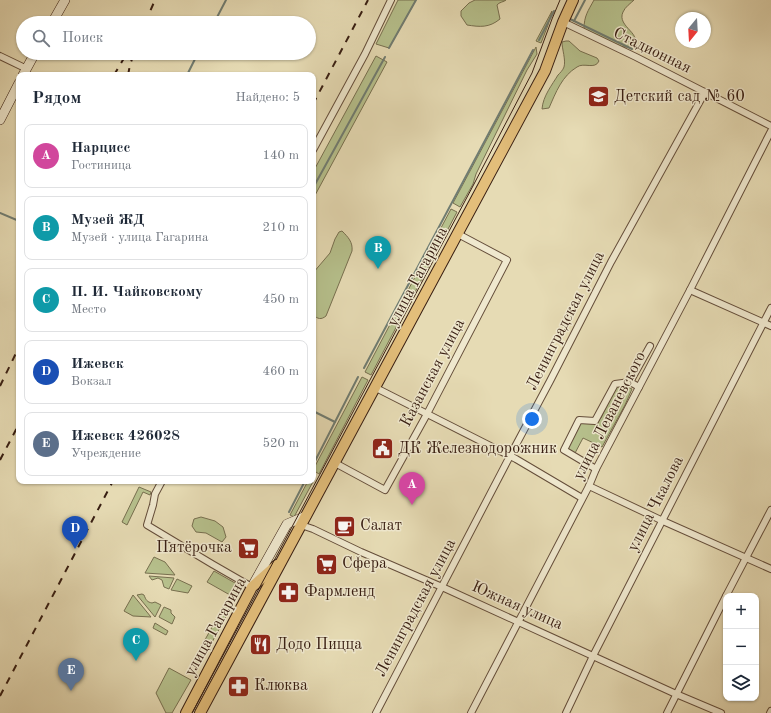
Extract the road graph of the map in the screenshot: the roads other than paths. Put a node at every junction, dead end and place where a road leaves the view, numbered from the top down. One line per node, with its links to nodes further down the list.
1 (65, 0): 4 (street)
2 (391, 0): 14 (street)
3 (573, 0): 5 (main road, улица Гагарина)
4 (56, 16)
5 (564, 22): 10 (street, Стадионная); 15 (main road, улица Гагарина)
6 (0, 56): 8 (street)
7 (31, 60): 8 (street)
8 (25, 72)
9 (16, 89): 11 (street)
10 (705, 92): 12 (street, Стадионная); 25 (street, Ленинградская улица)
11 (0, 120)
12 (771, 126)
13 (771, 131): 16 (street, улица Леваневского)
14 (316, 144)
15 (458, 234): 23 (main road, улица Гагарина); 24 (street, Казанская улица)
16 (690, 290): 18 (street); 22 (street, улица Леваневского)
17 (771, 308): 18 (street, улица Чкалова)
18 (763, 323): 19 (street); 33 (street, улица Чкалова)
19 (771, 326)
20 (650, 346): 21 (street)
21 (630, 382): 22 (street); 27 (street)
22 (639, 387): 27 (street, улица Леваневского)
23 (376, 388): 24 (street); 26 (main road, улица Гагарина)
24 (427, 414): 25 (street); 26 (street, Казанская улица)
25 (510, 456): 30 (street); 38 (street, Ленинградская улица)
26 (335, 464): 32 (main road, улица Гагарина)
27 (596, 469): 29 (street, улица Леваневского)
28 (160, 484): 37 (street)
29 (589, 486): 30 (street, улица Леваневского); 33 (street)
30 (582, 498): 41 (street, улица Леваневского)
31 (771, 510): 34 (street)
32 (304, 520): 35 (main road, улица Гагарина); 37 (street); 38 (street, Южная улица)
33 (663, 521): 34 (street); 42 (street, улица Чкалова)
34 (746, 558): 36 (street); 39 (street)
35 (281, 563): 37 (main road, улица Гагарина); 45 (main road, улица Гагарина)
36 (771, 569)
37 (252, 587): 44 (main road, улица Гагарина)
38 (442, 587): 41 (street, Южная улица); 46 (street, Ленинградская улица)
39 (728, 593)
40 (723, 602): 43 (street)
41 (518, 621): 42 (street, Южная улица); 47 (street, улица Леваневского)
42 (593, 656): 43 (street, Южная улица); 48 (street, улица Чкалова)
43 (676, 694): 49 (street); 50 (street, Южная улица)
44 (186, 713)
45 (200, 713)
46 (376, 713)
47 (471, 713)
48 (566, 713)
49 (667, 713)
50 (721, 713)

